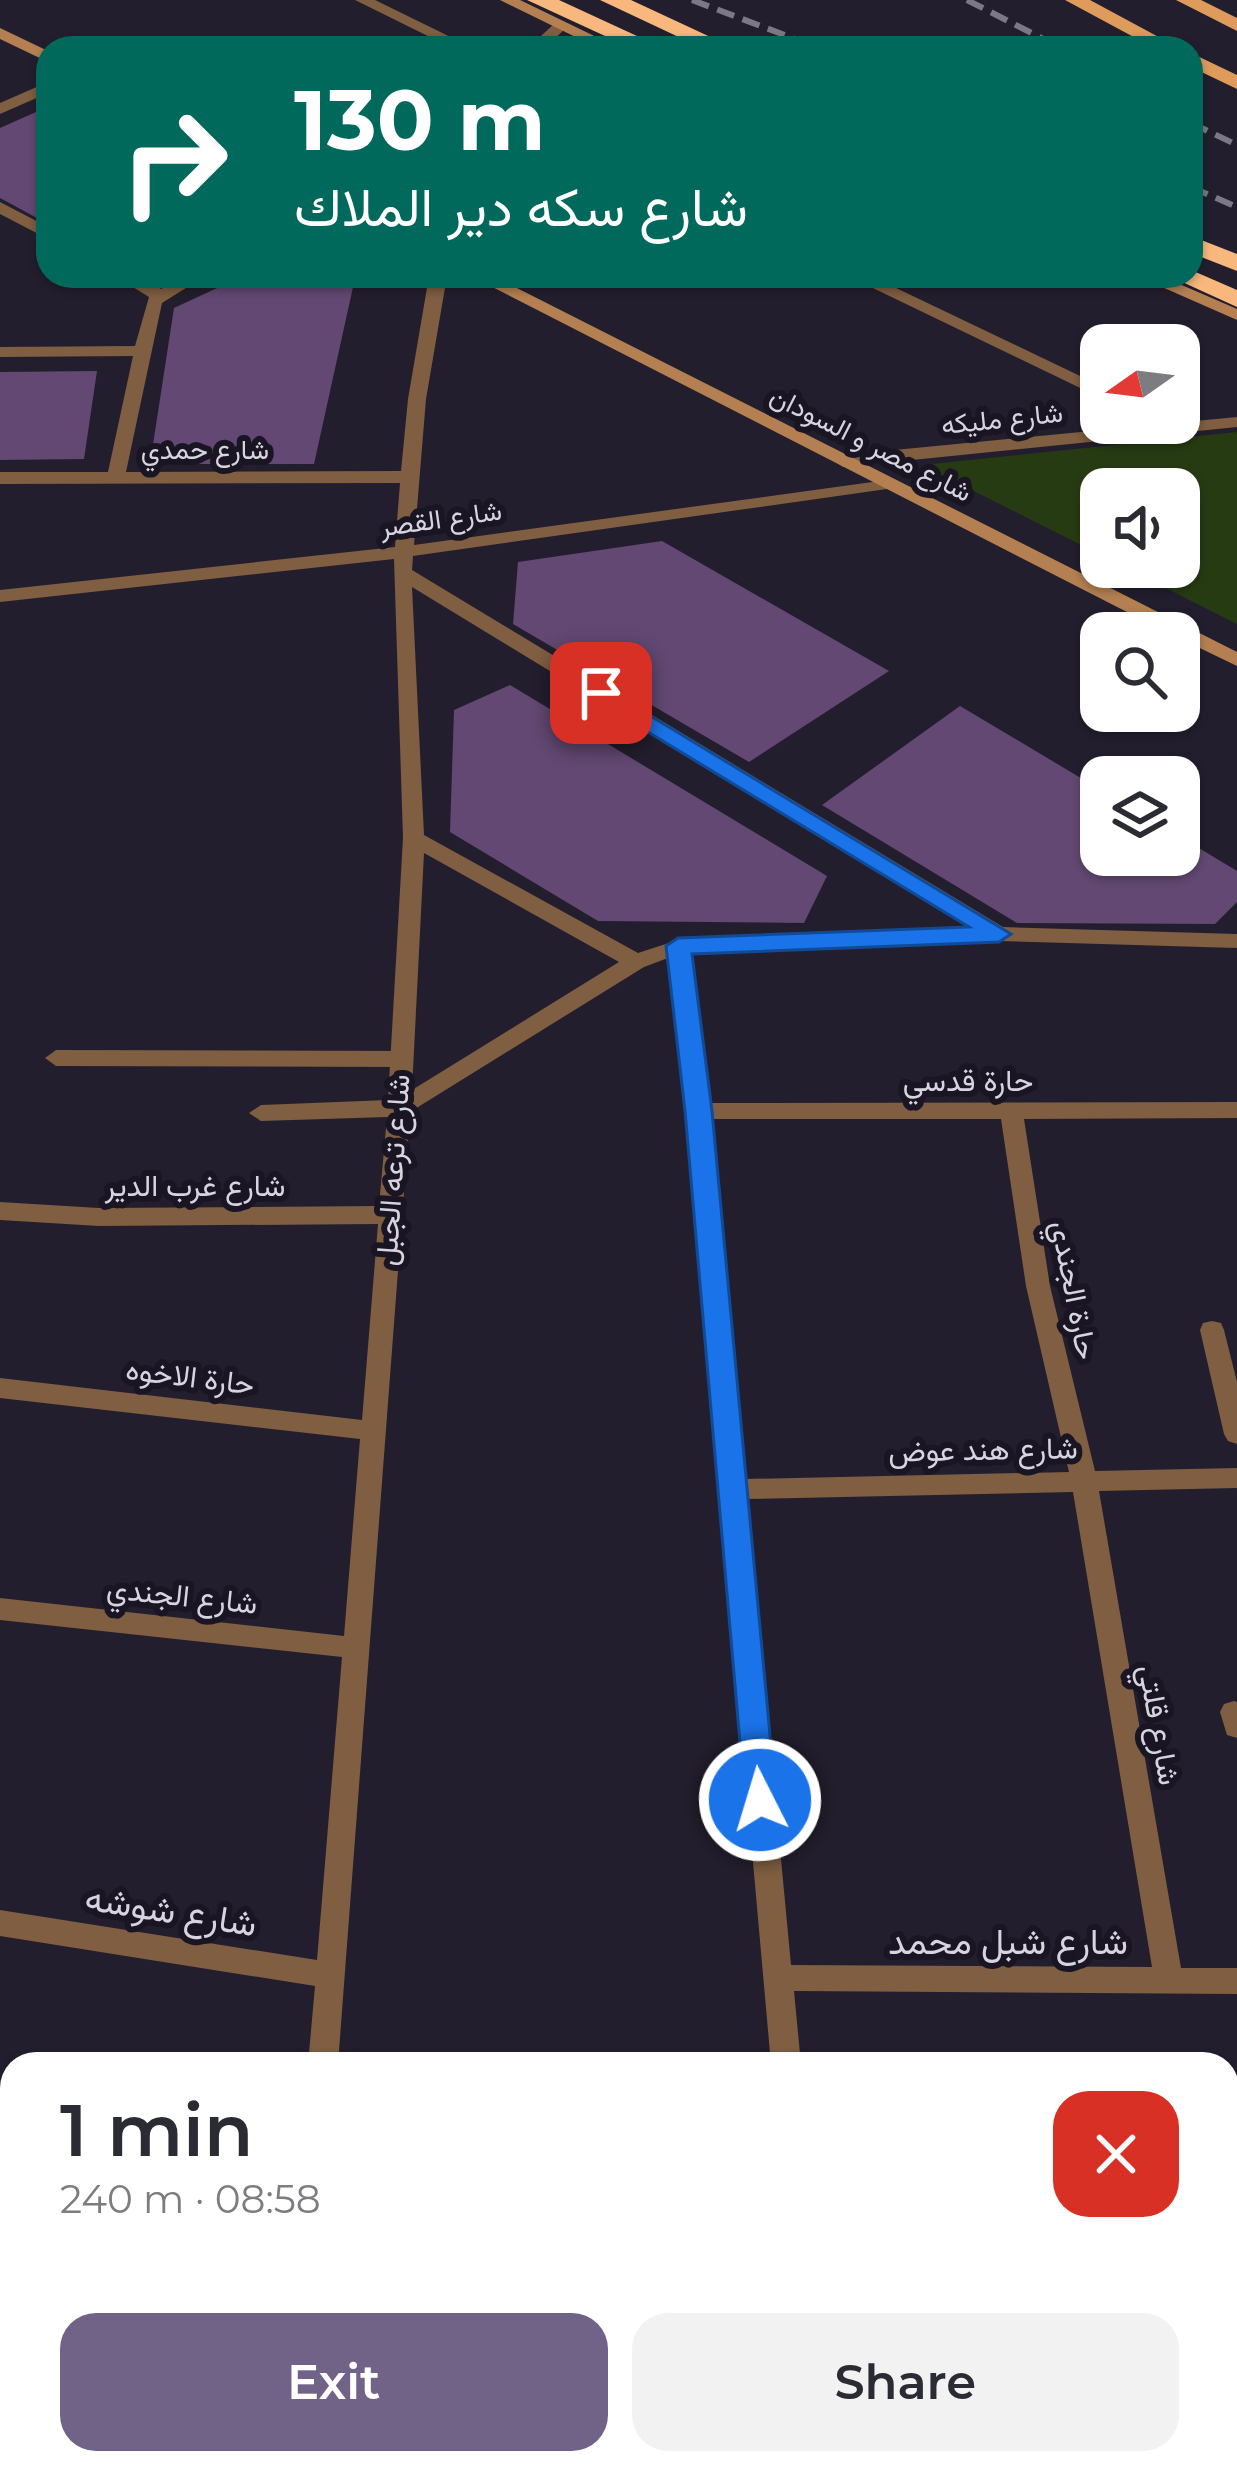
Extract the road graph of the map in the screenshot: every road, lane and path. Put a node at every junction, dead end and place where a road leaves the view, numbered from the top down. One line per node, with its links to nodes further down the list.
1 (363, 0): 10 (street)
2 (508, 0): 8 (main road)
3 (539, 0): 13 (highway)
4 (612, 0): 14 (highway)
5 (1076, 0): 15 (main road)
6 (1186, 0): 7 (main road)
7 (1237, 25)
8 (560, 26): 11 (street); 12 (main road)
9 (0, 33): 16 (main road)
10 (440, 36)
11 (549, 36)
12 (583, 36)
13 (623, 36)
14 (694, 36)
15 (1146, 36)
16 (36, 51)
17 (1203, 65): 18 (main road)
18 (1237, 83)
19 (36, 93): 20 (street)
20 (0, 109)
21 (0, 207): 22 (street)
22 (36, 227)
23 (1203, 249): 24 (highway)
24 (1237, 263)
25 (1203, 285): 33 (highway)
26 (146, 288): 32 (street)
27 (173, 288): 32 (street)
28 (436, 288): 42 (street, شارع ترعه الجبل)
29 (504, 288): 41 (main road, شارع مصر و السودان)
30 (882, 288): 37 (street)
31 (1174, 288): 34 (main road)
32 (159, 295): 35 (street)
33 (1237, 299)
34 (1237, 315)
35 (143, 351): 36 (street); 44 (street)
36 (0, 352)
37 (1080, 383)
38 (1237, 422): 39 (street, شارع مليكه)
39 (1200, 424)
40 (1080, 436): 41 (street, شارع مليكه)
41 (843, 461): 45 (main road, شارع مصر و السودان)
42 (411, 477): 44 (street, شارع حمدي); 46 (street, شارع ترعه الجبل)
43 (0, 478): 44 (street, شارع حمدي)
44 (116, 478)
45 (887, 483): 46 (street, شارع القصر); 48 (main road, شارع مصر و السودان)
46 (403, 562): 47 (street, شارع القصر); 49 (street, شارع ترعه الجبل); 50 (street)
47 (0, 596)
48 (1237, 660)
49 (414, 838): 53 (street); 55 (street, شارع ترعه الجبل)
50 (999, 934): 51 (street); 52 (street)
51 (1237, 941)
52 (678, 946): 53 (street); 58 (street)
53 (636, 962): 56 (street)
54 (56, 1058): 55 (street)
55 (401, 1059): 56 (street, شارع ترعه الجبل)
56 (399, 1108): 60 (street); 62 (street, شارع ترعه الجبل)
57 (1237, 1110): 59 (street, حارة قدسي)
58 (698, 1111): 59 (street, حارة قدسي); 69 (street)
59 (1011, 1111): 68 (street, حارة الجندي)
60 (261, 1113)
61 (0, 1211): 62 (street, شارع غرب الدير)
62 (390, 1215): 65 (street, شارع ترعه الجبل)
63 (1212, 1330): 66 (street)
64 (0, 1388): 65 (street, حارة الاخوه)
65 (372, 1432): 71 (street, شارع ترعه الجبل)
66 (1237, 1435)
67 (1237, 1478): 68 (street, شارع هند عوض)
68 (1084, 1480): 69 (street, شارع هند عوض); 75 (street, شارع قلتي)
69 (731, 1489): 74 (street)
70 (0, 1609): 71 (street, شارع الجندي)
71 (356, 1648): 73 (street, شارع ترعه الجبل)
72 (0, 1923): 73 (street, شارع شوشه)
73 (330, 1975): 77 (street, شارع ترعه الجبل)
74 (778, 1978): 75 (street, شارع شبل محمد); 78 (street)
75 (1169, 1981): 76 (street, شارع شبل محمد)
76 (1237, 1981)
77 (324, 2052)
78 (785, 2052)

